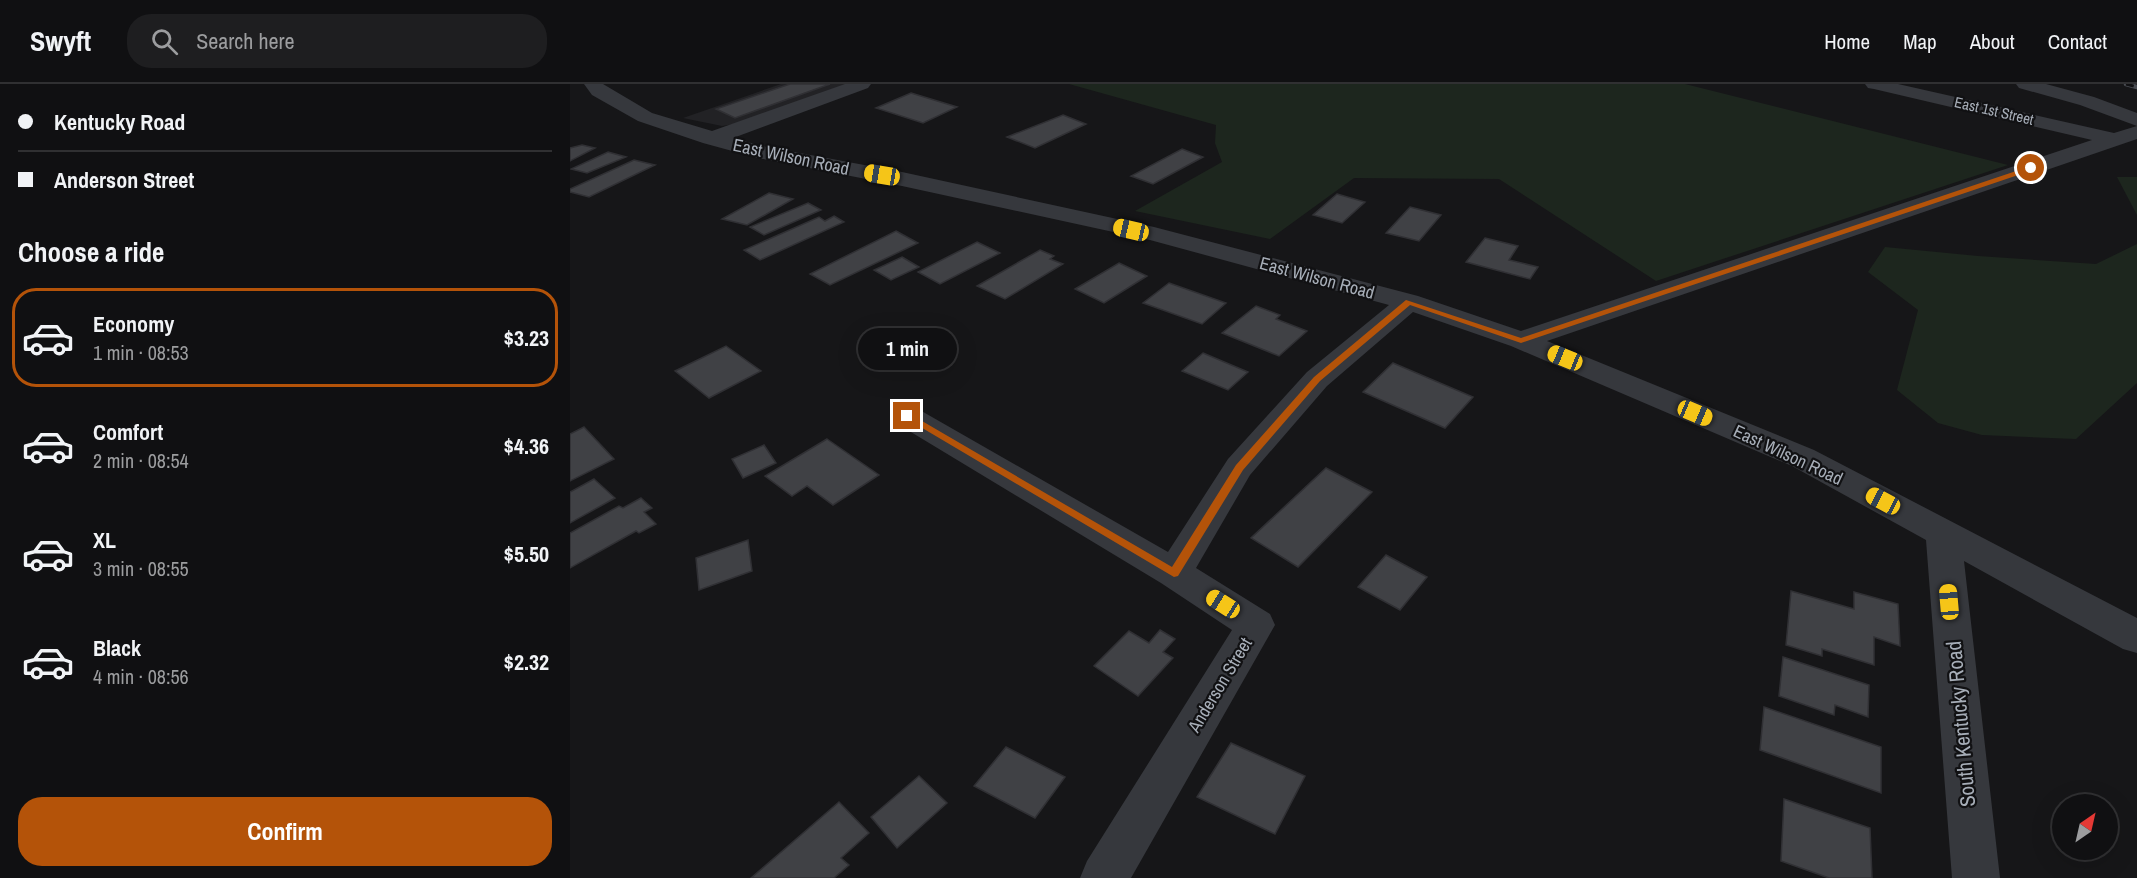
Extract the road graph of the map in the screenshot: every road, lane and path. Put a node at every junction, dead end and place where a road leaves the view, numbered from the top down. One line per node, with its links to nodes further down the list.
1 (593, 84): 7 (street, East Wilson Road)
2 (862, 84): 7 (street)
3 (1874, 84): 8 (street, East 1st Street)
4 (2025, 84): 5 (street)
5 (2137, 120)
6 (2137, 132): 8 (street)
7 (710, 139): 9 (street, East Wilson Road)
8 (2113, 139): 10 (street)
9 (1409, 302): 10 (street, East Wilson Road); 13 (street)
10 (1521, 340): 12 (street, East Wilson Road)
11 (907, 416): 13 (street, Anderson Street)
12 (1943, 533): 14 (street, East Wilson Road); 16 (street, South Kentucky Road)
13 (1174, 573): 15 (street, Anderson Street)
14 (2137, 638)
15 (1104, 878)
16 (1976, 878)

